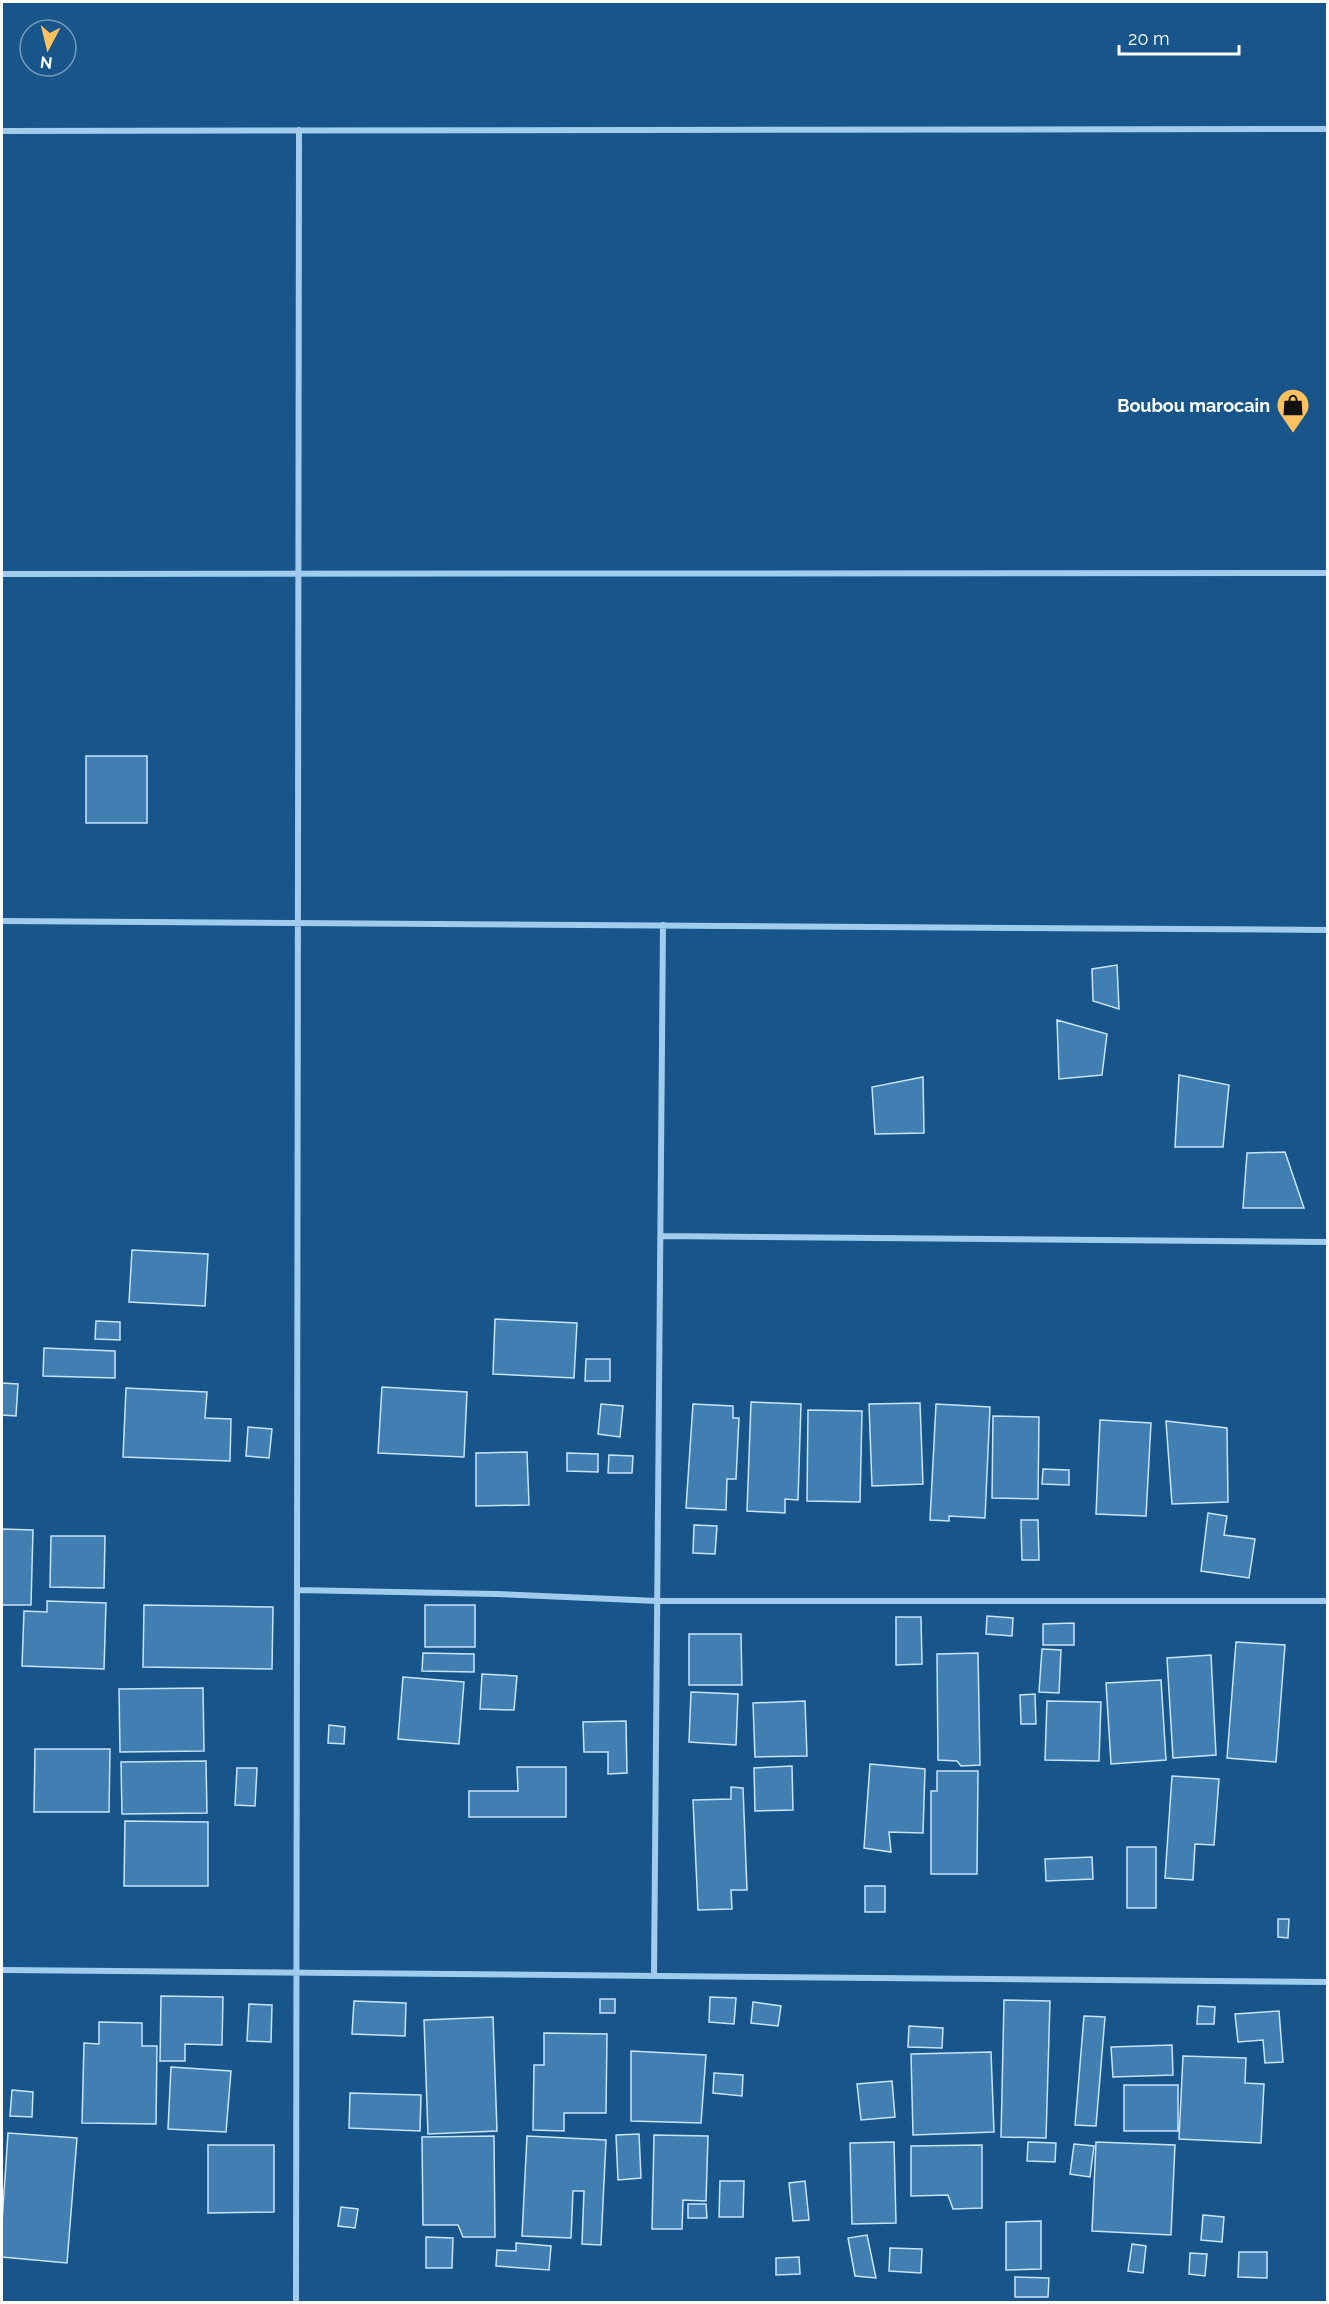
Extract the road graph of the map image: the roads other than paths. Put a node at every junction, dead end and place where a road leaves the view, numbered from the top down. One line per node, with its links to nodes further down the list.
1 (1328, 129): 2 (street)
2 (299, 130): 3 (street); 6 (street)
3 (2, 131)
4 (1328, 573): 6 (street)
5 (2, 574): 6 (street)
6 (299, 574): 8 (street)
7 (2, 921): 8 (street)
8 (298, 923): 9 (street); 13 (street)
9 (663, 925): 10 (street); 11 (street)
10 (1328, 930)
11 (661, 1236): 12 (street); 14 (street)
12 (1328, 1242)
13 (297, 1590): 14 (street); 17 (street)
14 (657, 1601): 15 (street); 18 (street)
15 (1328, 1601)
16 (2, 1970): 17 (street)
17 (297, 1972): 18 (street); 20 (street)
18 (654, 1976): 19 (street)
19 (1328, 1982)
20 (296, 2302)

